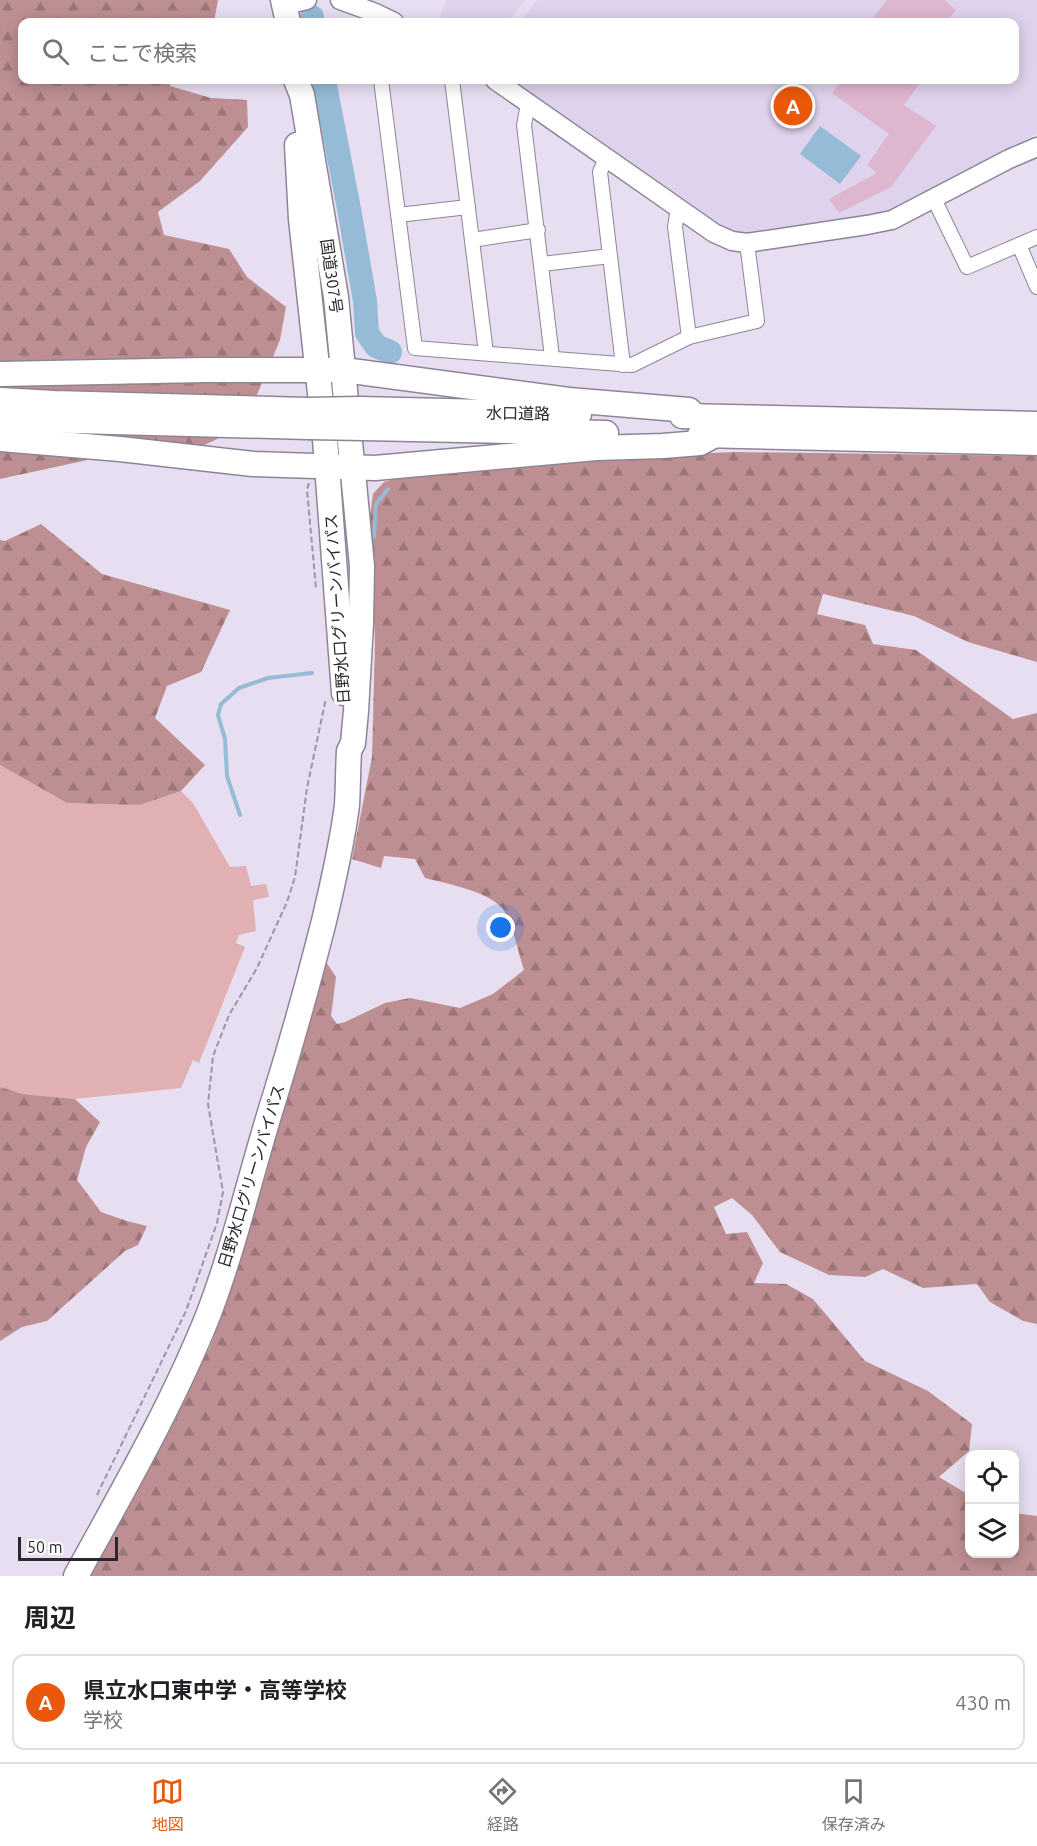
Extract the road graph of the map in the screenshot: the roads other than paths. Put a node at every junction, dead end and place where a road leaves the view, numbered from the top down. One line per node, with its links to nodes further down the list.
1 (340, 0): 2 (street)
2 (374, 17)
3 (297, 84): 27 (highway, 国道307号)
4 (297, 84): 28 (highway, 国道307号)
5 (382, 84): 14 (street)
6 (453, 84): 12 (street)
7 (500, 84): 8 (street)
8 (528, 104): 10 (street); 15 (street)
9 (1037, 147): 11 (street)
10 (606, 158): 13 (street); 20 (street)
11 (934, 199): 18 (street); 19 (street)
12 (468, 207): 14 (street); 17 (street)
13 (678, 208): 18 (street); 23 (street)
14 (398, 215): 24 (street)
15 (538, 230): 17 (street); 21 (street)
16 (1037, 237): 19 (street)
17 (472, 240): 24 (street)
18 (747, 243): 23 (street)
19 (1019, 245): 22 (street)
20 (610, 256): 21 (street); 26 (street)
21 (542, 264): 25 (street)
22 (1037, 287)
23 (689, 337): 26 (street)
24 (486, 353): 25 (street)
25 (552, 357): 26 (street)
26 (623, 365)
27 (316, 369): 28 (highway); 29 (highway); 40 (highway, 国道307号)
28 (344, 370): 31 (highway); 41 (highway, 国道307号)
29 (0, 374)
30 (0, 400): 33 (highway, 水口道路)
31 (696, 417): 34 (highway, 水口道路); 35 (highway, 水口道路)
32 (0, 419): 33 (highway, 水口道路)
33 (308, 419): 34 (highway, 水口道路, bridge)
34 (362, 419): 36 (highway, 水口道路)
35 (1037, 424)
36 (715, 435): 38 (highway, 水口道路); 39 (highway)
37 (0, 439): 40 (highway)
38 (1037, 443)
39 (397, 466): 41 (highway); 42 (highway)
40 (327, 467): 41 (highway); 43 (highway, 日野水口グリーンバイパス)
41 (352, 468): 42 (highway, 日野水口グリーンバイパス)
42 (356, 511): 43 (highway, 日野水口グリーンバイパス)
43 (349, 751): 44 (highway, 日野水口グリーンバイパス)
44 (76, 1576)

